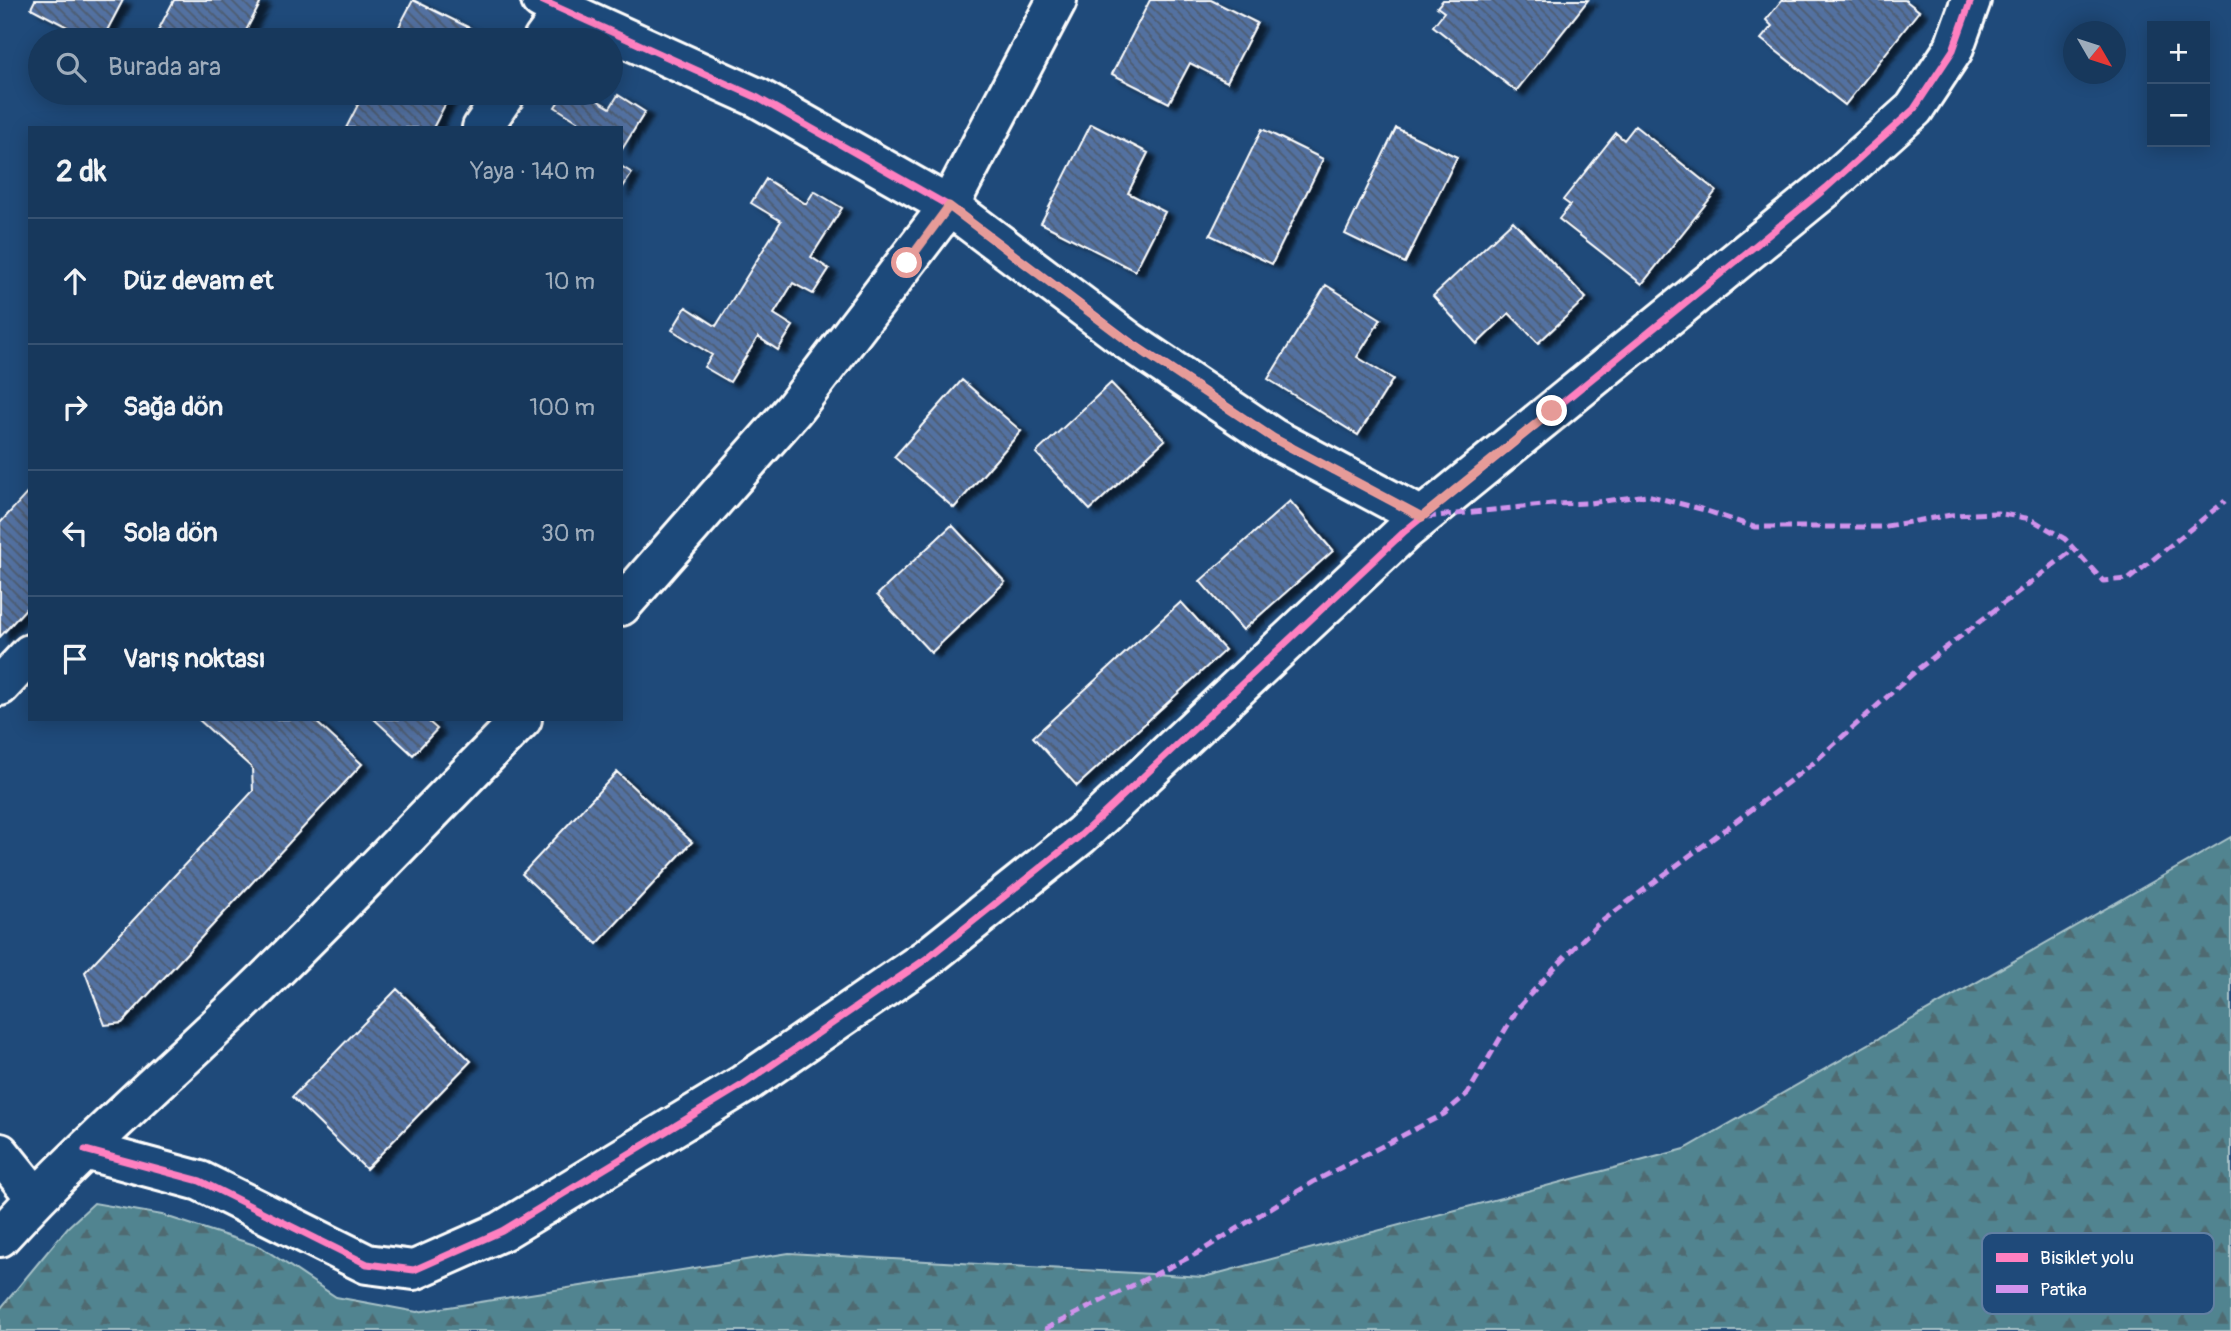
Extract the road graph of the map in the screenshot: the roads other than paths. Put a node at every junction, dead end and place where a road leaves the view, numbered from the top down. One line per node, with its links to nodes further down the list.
1 (1056, 0): 8 (street)
2 (1971, 0): 9 (street)
3 (550, 17): 4 (street)
4 (578, 28)
5 (623, 45): 8 (street)
6 (498, 105): 7 (street)
7 (483, 126)
8 (949, 206): 9 (street); 10 (street)
9 (1422, 517): 14 (street)
10 (623, 604)
11 (28, 656): 12 (street)
12 (0, 686)
13 (520, 721): 14 (street)
14 (85, 1150): 16 (street)
15 (0, 1153): 16 (street)
16 (36, 1198): 17 (street)
17 (0, 1237)

